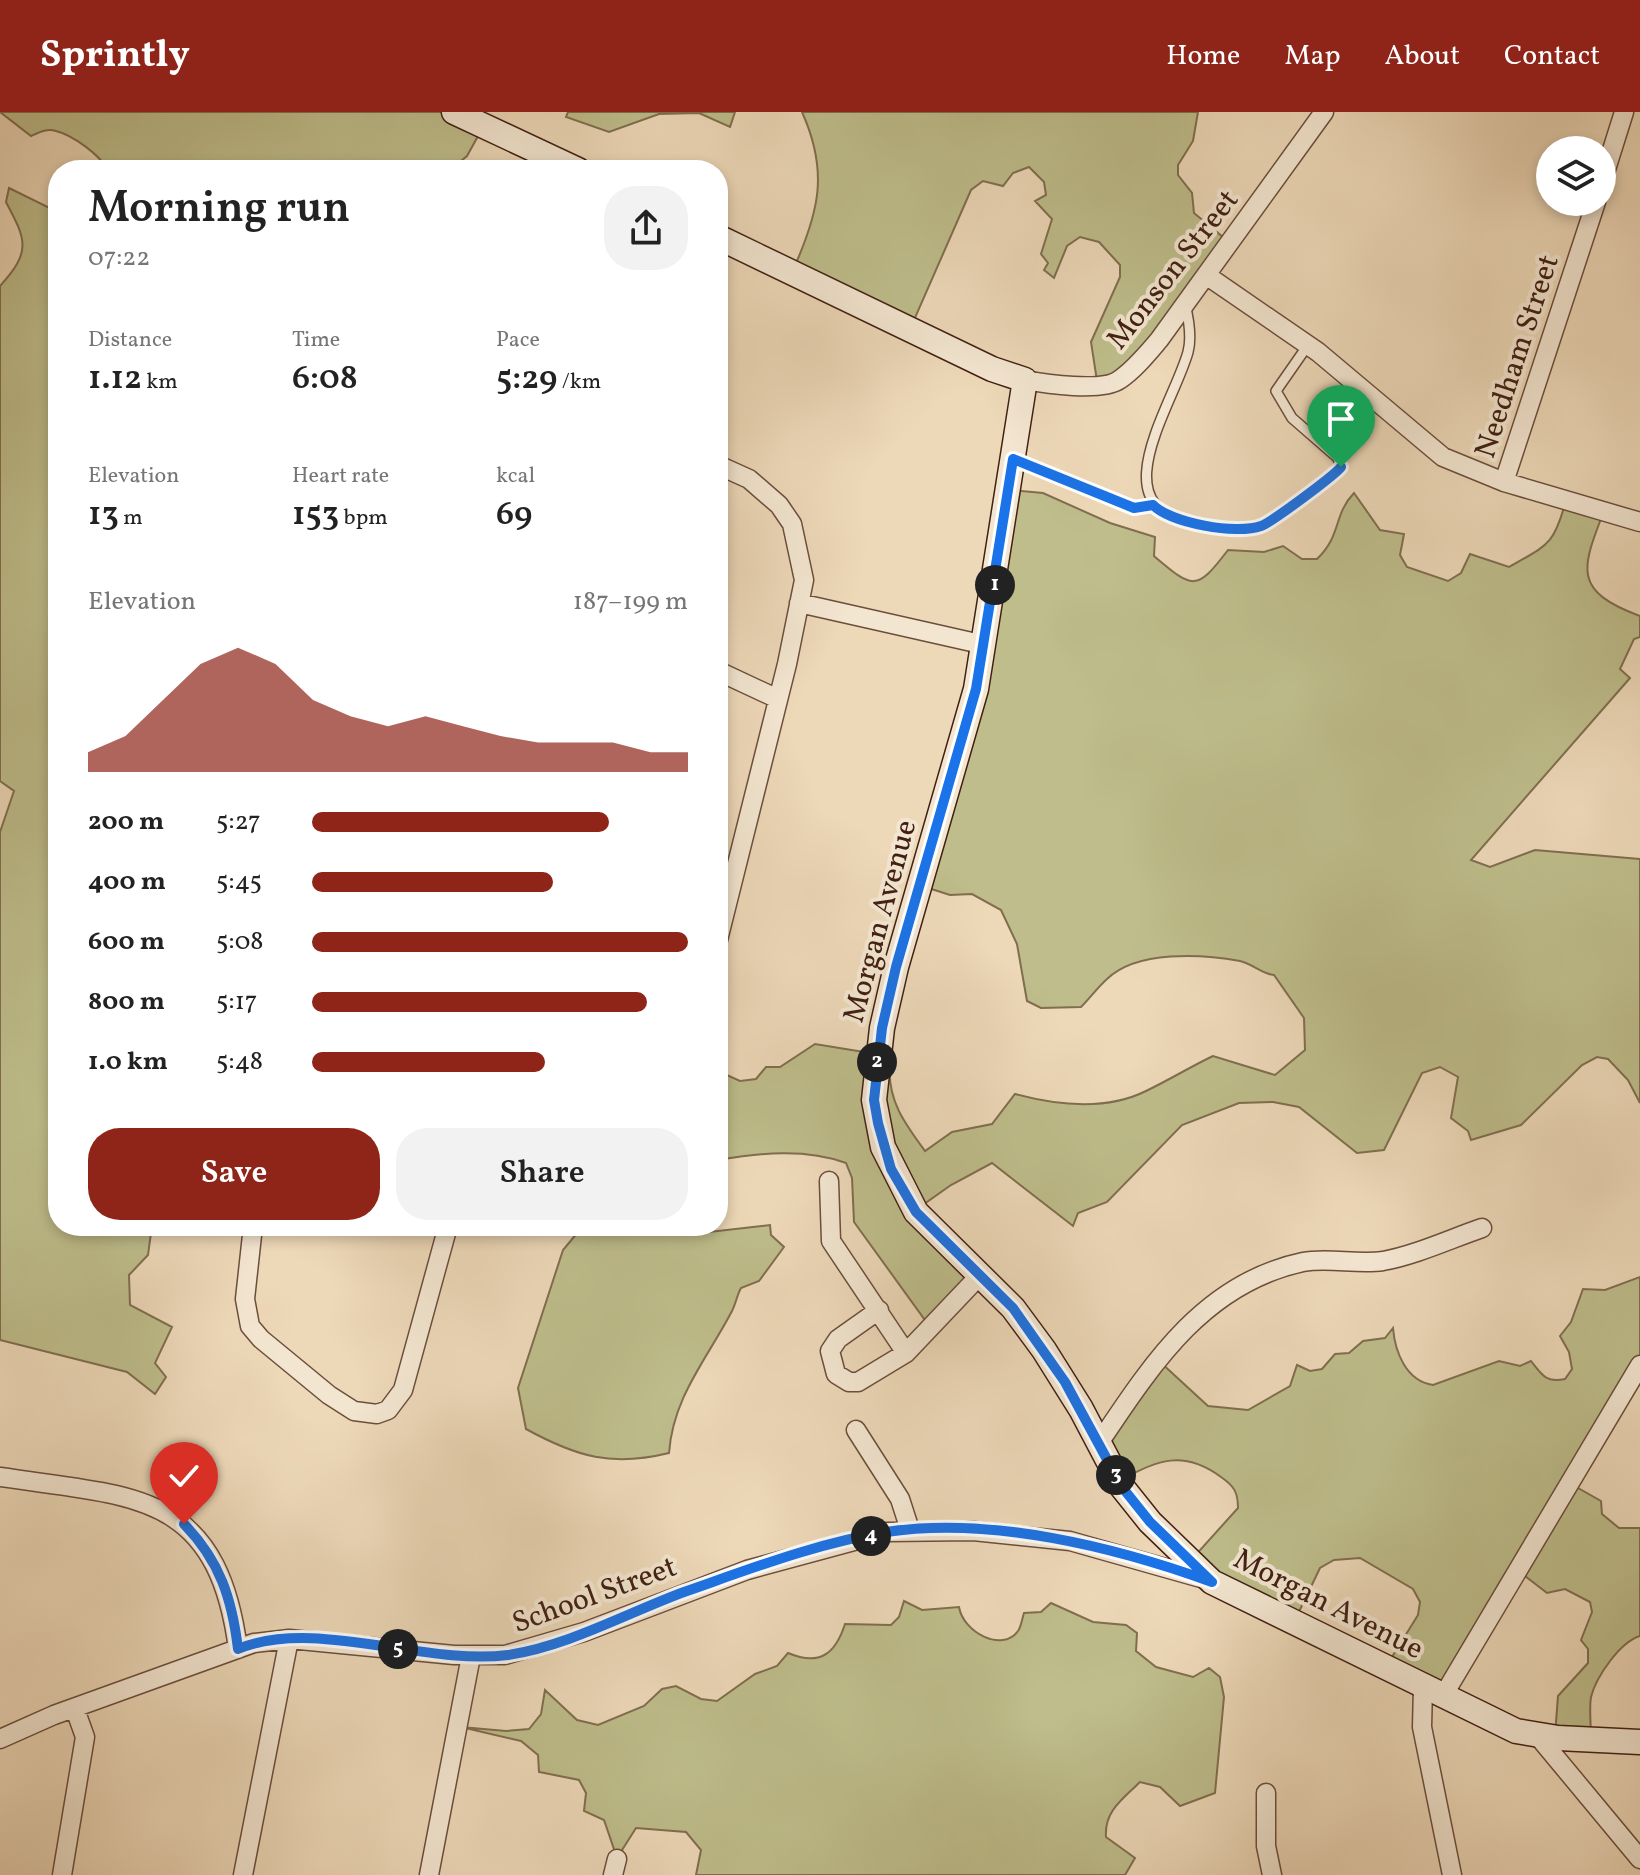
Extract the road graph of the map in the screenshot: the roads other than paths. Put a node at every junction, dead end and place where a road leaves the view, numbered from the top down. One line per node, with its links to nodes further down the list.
1 (454, 112): 5 (street)
2 (1324, 112): 8 (street, Monson Street)
3 (1624, 112): 4 (street)
4 (1616, 137)
5 (544, 160)
6 (1591, 216): 14 (street, Needham Street)
7 (728, 242): 11 (street)
8 (1206, 275): 9 (street, Monson Street); 10 (street)
9 (1185, 304): 11 (street, Monson Street); 15 (lane)
10 (1308, 345): 14 (street); 15 (lane)
11 (1025, 380): 12 (street, Morgan Avenue)
12 (1013, 459): 15 (lane); 18 (street, Morgan Avenue)
13 (728, 470): 17 (street)
14 (1504, 482): 16 (street)
15 (1153, 505)
16 (1640, 522)
17 (799, 603): 18 (street); 20 (street)
18 (985, 645): 26 (street, Morgan Avenue)
19 (728, 676): 20 (street)
20 (778, 699): 21 (street)
21 (728, 871)
22 (829, 1181): 27 (street)
23 (1482, 1228): 31 (street)
24 (252, 1236): 25 (street)
25 (445, 1236)
26 (981, 1274): 28 (street); 31 (street, Morgan Avenue)
27 (879, 1310): 28 (street); 28 (street)
28 (906, 1353)
29 (1640, 1365): 38 (street)
30 (856, 1430): 33 (street)
31 (1099, 1443): 34 (street, Morgan Avenue)
32 (0, 1477): 36 (street)
33 (910, 1530): 34 (street, School Street); 37 (street, School Street)
34 (1212, 1582): 38 (street, Morgan Avenue)
35 (289, 1639): 36 (street, School Street); 37 (street, School Street); 46 (street)
36 (238, 1649): 39 (street, School Street)
37 (471, 1656): 47 (street)
38 (1433, 1692): 40 (street, Morgan Avenue); 49 (street)
39 (75, 1709): 41 (street, School Street); 45 (street)
40 (1537, 1735): 42 (street, Morgan Avenue); 44 (street)
41 (0, 1739)
42 (1640, 1742)
43 (1266, 1793): 48 (street)
44 (1640, 1859)
45 (62, 1875)
46 (243, 1875)
47 (429, 1875)
48 (1272, 1875)
49 (1452, 1875)

